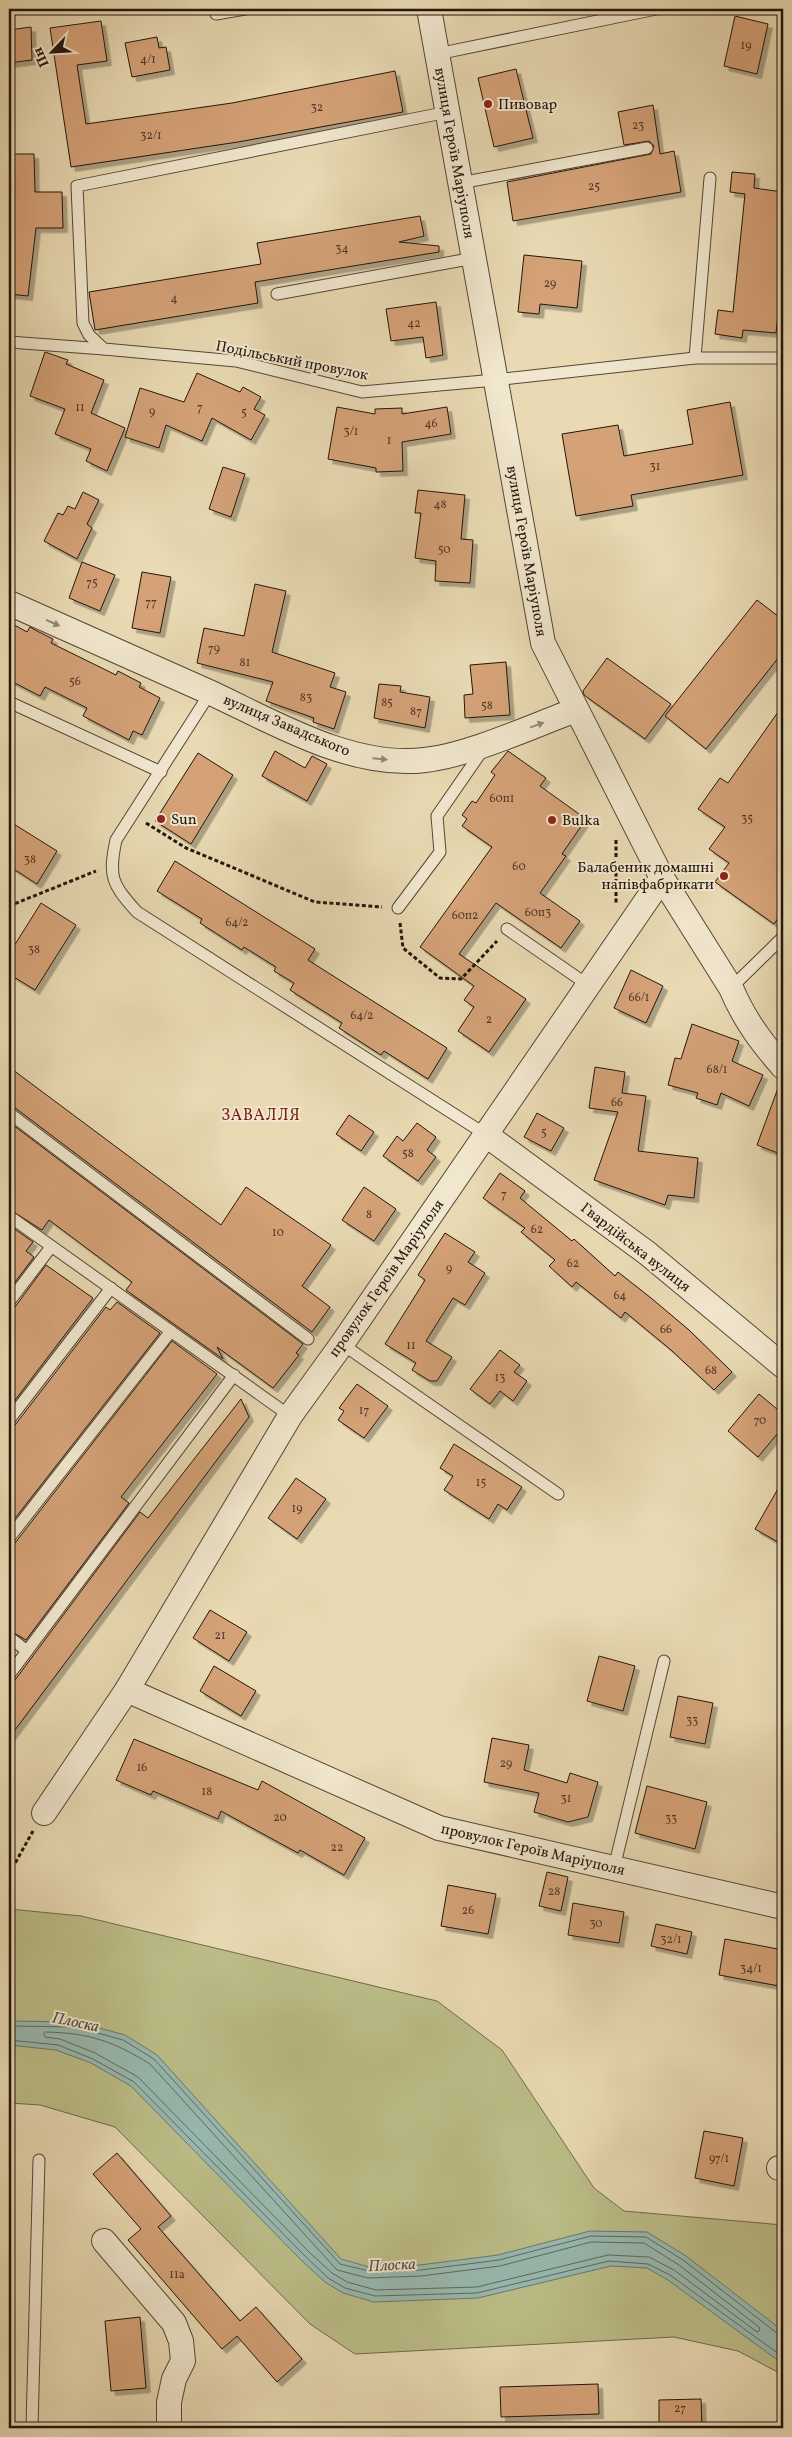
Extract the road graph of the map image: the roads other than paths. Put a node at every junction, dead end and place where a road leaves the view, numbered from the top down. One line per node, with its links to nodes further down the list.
1 (215, 9): 2 (lane)
2 (245, 9)
3 (429, 9): 5 (street, вулиця Героїв Маріуполя)
4 (656, 9): 5 (lane)
5 (438, 54): 6 (street, вулиця Героїв Маріуполя)
6 (448, 112): 9 (street, вулиця Героїв Маріуполя); 13 (lane)
7 (647, 148): 9 (lane)
8 (710, 178): 14 (lane)
9 (460, 182): 10 (street, вулиця Героїв Маріуполя)
10 (474, 258): 11 (lane); 16 (street, вулиця Героїв Маріуполя)
11 (277, 294)
12 (9, 342): 13 (lane, Подільський провулок)
13 (104, 349): 16 (lane, Подільський провулок)
14 (695, 358): 15 (lane, Подільський провулок); 16 (lane, Подільський провулок)
15 (783, 358)
16 (495, 380): 20 (street, вулиця Героїв Маріуполя)
17 (9, 603): 18 (street, вулиця Завадського, one-way to 18)
18 (210, 693): 21 (street, вулиця Завадського, one-way to 21); 22 (lane)
19 (9, 702): 22 (lane)
20 (576, 710): 21 (street, вулиця Завадського, one-way to 20); 23 (street, вулиця Героїв Маріуполя)
21 (487, 743): 24 (lane)
22 (161, 772): 31 (lane)
23 (662, 878): 27 (street, провулок Героїв Маріуполя); 28 (street, вулиця Героїв Маріуполя)
24 (398, 908)
25 (507, 929): 27 (lane)
26 (783, 937): 28 (lane)
27 (588, 985): 31 (street, провулок Героїв Маріуполя)
28 (731, 988): 29 (street, вулиця Героїв Маріуполя)
29 (783, 1067)
30 (9, 1113): 37 (lane)
31 (485, 1134): 38 (street, провулок Героїв Маріуполя); 39 (street, Гвардійська вулиця)
32 (9, 1216): 33 (lane)
33 (51, 1247): 34 (lane); 35 (lane)
34 (111, 1288): 36 (lane); 42 (lane)
35 (9, 1302)
36 (171, 1331): 40 (lane); 44 (lane)
37 (308, 1339)
38 (342, 1344): 41 (street, провулок Героїв Маріуполя); 43 (lane)
39 (783, 1366)
40 (234, 1375): 41 (lane); 46 (lane)
41 (290, 1416): 49 (street, провулок Героїв Маріуполя)
42 (9, 1420)
43 (558, 1494)
44 (9, 1538)
45 (9, 1637): 46 (lane)
46 (27, 1651): 48 (lane)
47 (664, 1661): 51 (lane)
48 (9, 1675)
49 (127, 1690): 50 (street, провулок Героїв Маріуполя); 51 (street, провулок Героїв Маріуполя)
50 (44, 1814)
51 (614, 1868): 52 (street, провулок Героїв Маріуполя)
52 (783, 1907)
53 (39, 2160): 55 (lane)
54 (104, 2241): 56 (street)
55 (32, 2428)
56 (169, 2428)

